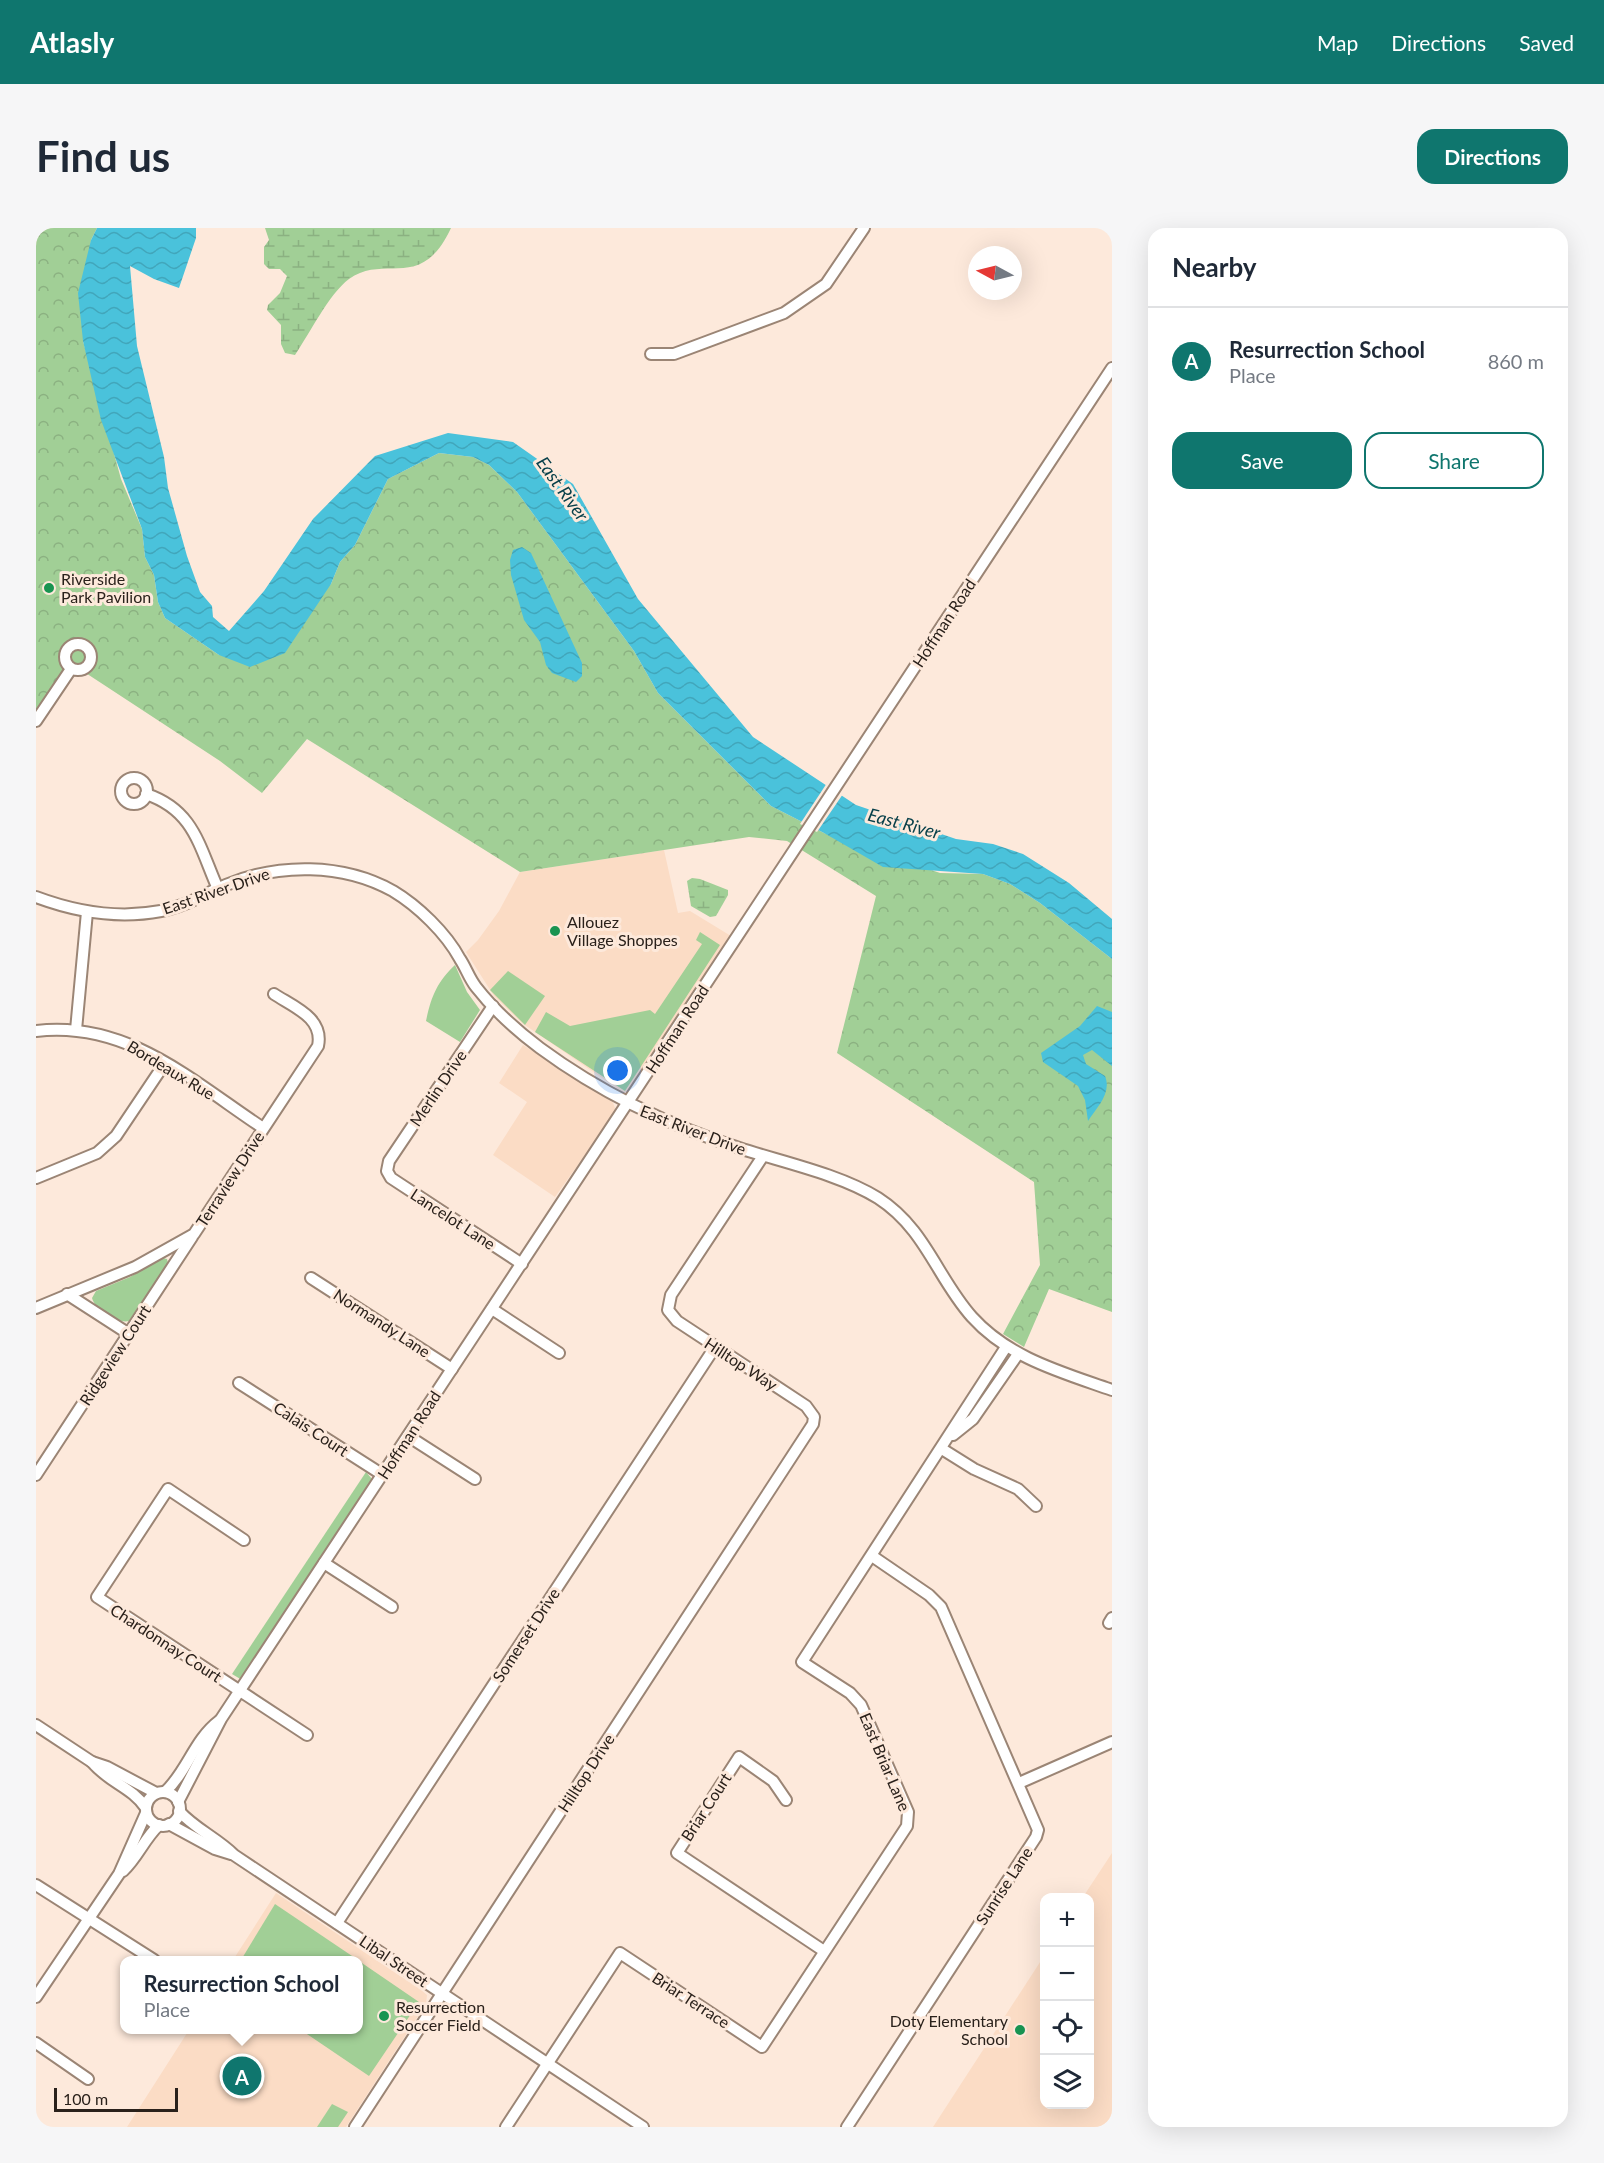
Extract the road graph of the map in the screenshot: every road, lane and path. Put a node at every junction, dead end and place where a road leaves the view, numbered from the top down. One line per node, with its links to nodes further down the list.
1 (864, 228): 2 (street)
2 (651, 354)
3 (1112, 368): 15 (street, Hoffman Road)
4 (71, 669): 5 (street)
5 (36, 721)
6 (146, 794): 7 (street)
7 (218, 889): 9 (street, East River Drive); 11 (street, East River Drive)
8 (36, 897): 9 (street, East River Drive)
9 (87, 912): 12 (street)
10 (274, 994): 16 (street, Terraview Drive)
11 (493, 1006): 15 (street, East River Drive); 18 (street, Merlin Drive)
12 (76, 1030): 13 (street, Bordeaux Rue); 14 (street, Bordeaux Rue)
13 (36, 1031)
14 (165, 1063): 16 (street, Bordeaux Rue); 19 (street)
15 (627, 1104): 17 (street, East River Drive); 21 (street, Hoffman Road)
16 (264, 1128): 20 (street, Terraview Drive)
17 (763, 1156): 27 (street, Hilltop Way); 28 (street, East River Drive)
18 (387, 1171): 21 (street, Lancelot Lane)
19 (36, 1178)
20 (194, 1234): 23 (street, Terraview Drive); 26 (street, Ridgeview Court)
21 (522, 1264): 25 (street, Hoffman Road)
22 (311, 1278): 31 (street, Normandy Lane)
23 (67, 1294): 24 (street, Terraview Drive); 26 (street)
24 (36, 1308)
25 (492, 1309): 29 (street); 31 (street, Hoffman Road)
26 (129, 1335): 38 (street, Ridgeview Court)
27 (715, 1347): 34 (street, Hilltop Way); 62 (street, Somerset Drive)
28 (1006, 1347): 30 (street, East River Drive); 36 (street, East Briar Lane)
29 (559, 1353)
30 (1018, 1354): 33 (street, East River Drive); 36 (street, East Briar Lane)
31 (453, 1369): 35 (street, Hoffman Road)
32 (239, 1383): 39 (street, Calais Court)
33 (1112, 1390)
34 (814, 1417): 65 (street, Hilltop Drive)
35 (408, 1436): 39 (street, Hoffman Road); 40 (street)
36 (950, 1437): 37 (street, East Briar Lane)
37 (942, 1449): 41 (street); 43 (street, East Briar Lane)
38 (36, 1475)
39 (382, 1475): 44 (street, Hoffman Road)
40 (475, 1479)
41 (1036, 1506)
42 (244, 1539): 46 (street, Chardonnay Court)
43 (872, 1556): 52 (street, Sunrise Lane); 63 (street, East Briar Lane)
44 (324, 1563): 45 (street); 46 (street, Hoffman Road)
45 (392, 1607)
46 (240, 1691): 47 (street, Hoffman Road); 49 (street)
47 (221, 1719): 53 (street, Hoffman Road); 55 (street, Hoffman Road)
48 (36, 1725): 51 (street)
49 (308, 1734)
50 (1112, 1742): 52 (street)
51 (92, 1762): 53 (street); 56 (street)
52 (1019, 1783): 74 (street, Sunrise Lane)
53 (160, 1793): 55 (street); 56 (street)
54 (786, 1800): 63 (street, Briar Court)
55 (178, 1806): 57 (street); 58 (street, Libal Street)
56 (146, 1810): 57 (street); 59 (street)
57 (164, 1825): 58 (street, Libal Street); 59 (street)
58 (234, 1856): 62 (street, Libal Street)
59 (119, 1874): 61 (street)
60 (36, 1885): 61 (street)
61 (89, 1919): 64 (street); 66 (street)
62 (338, 1923): 65 (street, Libal Street)
63 (824, 1951): 68 (street, East Briar Lane)
64 (148, 1956)
65 (442, 1993): 69 (street, Libal Street); 71 (street, Hilltop Drive)
66 (36, 1997)
67 (36, 2043): 70 (street)
68 (762, 2047): 69 (street, Briar Terrace)
69 (548, 2063): 72 (street); 73 (street, Libal Street)
70 (88, 2079)
71 (355, 2127)
72 (506, 2127)
73 (643, 2127)
74 (847, 2127)

